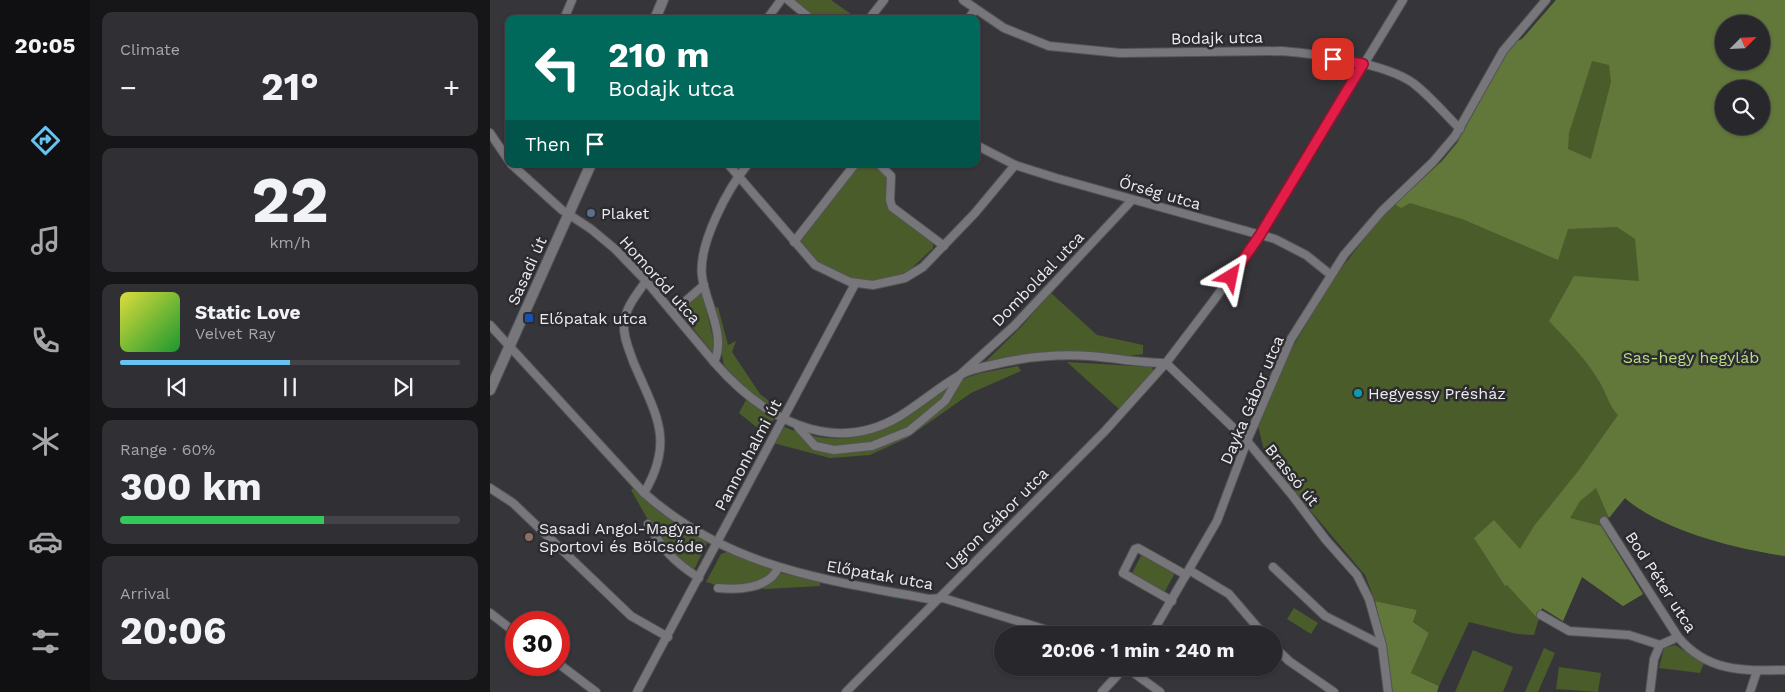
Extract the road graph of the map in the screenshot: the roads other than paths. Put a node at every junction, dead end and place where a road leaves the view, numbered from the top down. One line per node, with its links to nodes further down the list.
1 (572, 0): 10 (street)
2 (663, 0): 11 (street)
3 (781, 0): 12 (street)
4 (788, 0): 13 (street)
5 (884, 0): 14 (street)
6 (963, 0): 9 (street, Bodajk utca)
7 (1402, 0): 16 (street, Ugron Gábor utca)
8 (1546, 0): 17 (street, Dayka Gábor utca)
9 (975, 10): 15 (street); 16 (street, Bodajk utca)
10 (566, 15)
11 (657, 15)
12 (769, 15)
13 (806, 15)
14 (872, 15)
15 (971, 15)
16 (1363, 64): 17 (street, Bodajk utca); 31 (street, Ugron Gábor utca)
17 (1460, 129): 34 (street, Dayka Gábor utca)
18 (490, 133): 20 (street, Homoród utca)
19 (980, 147): 21 (street, Őrség utca)
20 (505, 155)
21 (1015, 165): 29 (street, Őrség utca); 33 (street)
22 (516, 167): 30 (street, Homoród utca)
23 (590, 167): 30 (street, Sasadi út)
24 (731, 167): 28 (street)
25 (745, 167): 28 (street)
26 (853, 167): 32 (street)
27 (883, 167): 33 (street)
28 (738, 175): 32 (street); 37 (street)
29 (1132, 200): 31 (street, Őrség utca); 43 (street, Domboldal utca)
30 (569, 215): 35 (street, Homoród utca); 40 (street, Sasadi út)
31 (1260, 235): 34 (street, Őrség utca); 42 (street, Ugron Gábor utca)
32 (794, 242): 36 (street)
33 (944, 246): 36 (street)
34 (1331, 274): 47 (street, Dayka Gábor utca)
35 (646, 281): 38 (street, Homoród utca); 49 (street)
36 (855, 284): 45 (street, Pannonhalmi út)
37 (704, 285): 38 (street); 41 (street)
38 (673, 312): 41 (street, Homoród utca)
39 (490, 325): 40 (street, Előpatak utca)
40 (510, 347): 44 (street, Sasadi út); 49 (street, Előpatak utca)
41 (714, 362): 45 (street)
42 (1166, 363): 43 (street); 47 (street, Brassó út); 58 (street, Ugron Gábor utca)
43 (961, 374): 46 (street); 46 (street)
44 (490, 390)
45 (782, 419): 46 (street); 52 (street, Pannonhalmi út)
46 (798, 427)
47 (1247, 441): 55 (street, Dayka Gábor utca); 68 (street, Brassó út)
48 (490, 488): 67 (street)
49 (644, 493): 52 (street, Előpatak utca)
50 (1604, 521): 66 (street, Bod Péter utca)
51 (648, 524): 56 (street)
52 (717, 543): 54 (street, Előpatak utca); 56 (street, Pannonhalmi út)
53 (1274, 567): 68 (street)
54 (778, 568): 57 (street); 58 (street, Előpatak utca)
55 (1188, 572): 59 (street, Dayka Gábor utca); 59 (street); 65 (street)
56 (699, 578): 67 (street, Pannonhalmi út)
57 (718, 588)
58 (937, 598): 63 (street, Előpatak utca); 78 (street, Ugron Gábor utca)
59 (1172, 601): 64 (street, Dayka Gábor utca)
60 (490, 614): 62 (street)
61 (1541, 615): 69 (street)
62 (505, 625)
63 (1038, 626)
64 (1157, 626)
65 (1256, 626)
66 (1678, 636): 69 (street); 72 (street, Bod Péter utca)
67 (668, 637): 77 (street, Pannonhalmi út)
68 (1382, 645): 82 (street, Brassó út)
69 (1660, 645): 83 (street)
70 (1282, 654): 81 (street)
71 (1785, 670): 72 (street, Bod Péter utca)
72 (1757, 671): 84 (street)
73 (570, 672): 76 (street)
74 (1117, 676): 79 (street)
75 (1137, 676): 80 (street)
76 (596, 692)
77 (637, 692)
78 (846, 692)
79 (1102, 692)
80 (1160, 692)
81 (1334, 692)
82 (1388, 692)
83 (1650, 692)
84 (1750, 692)

